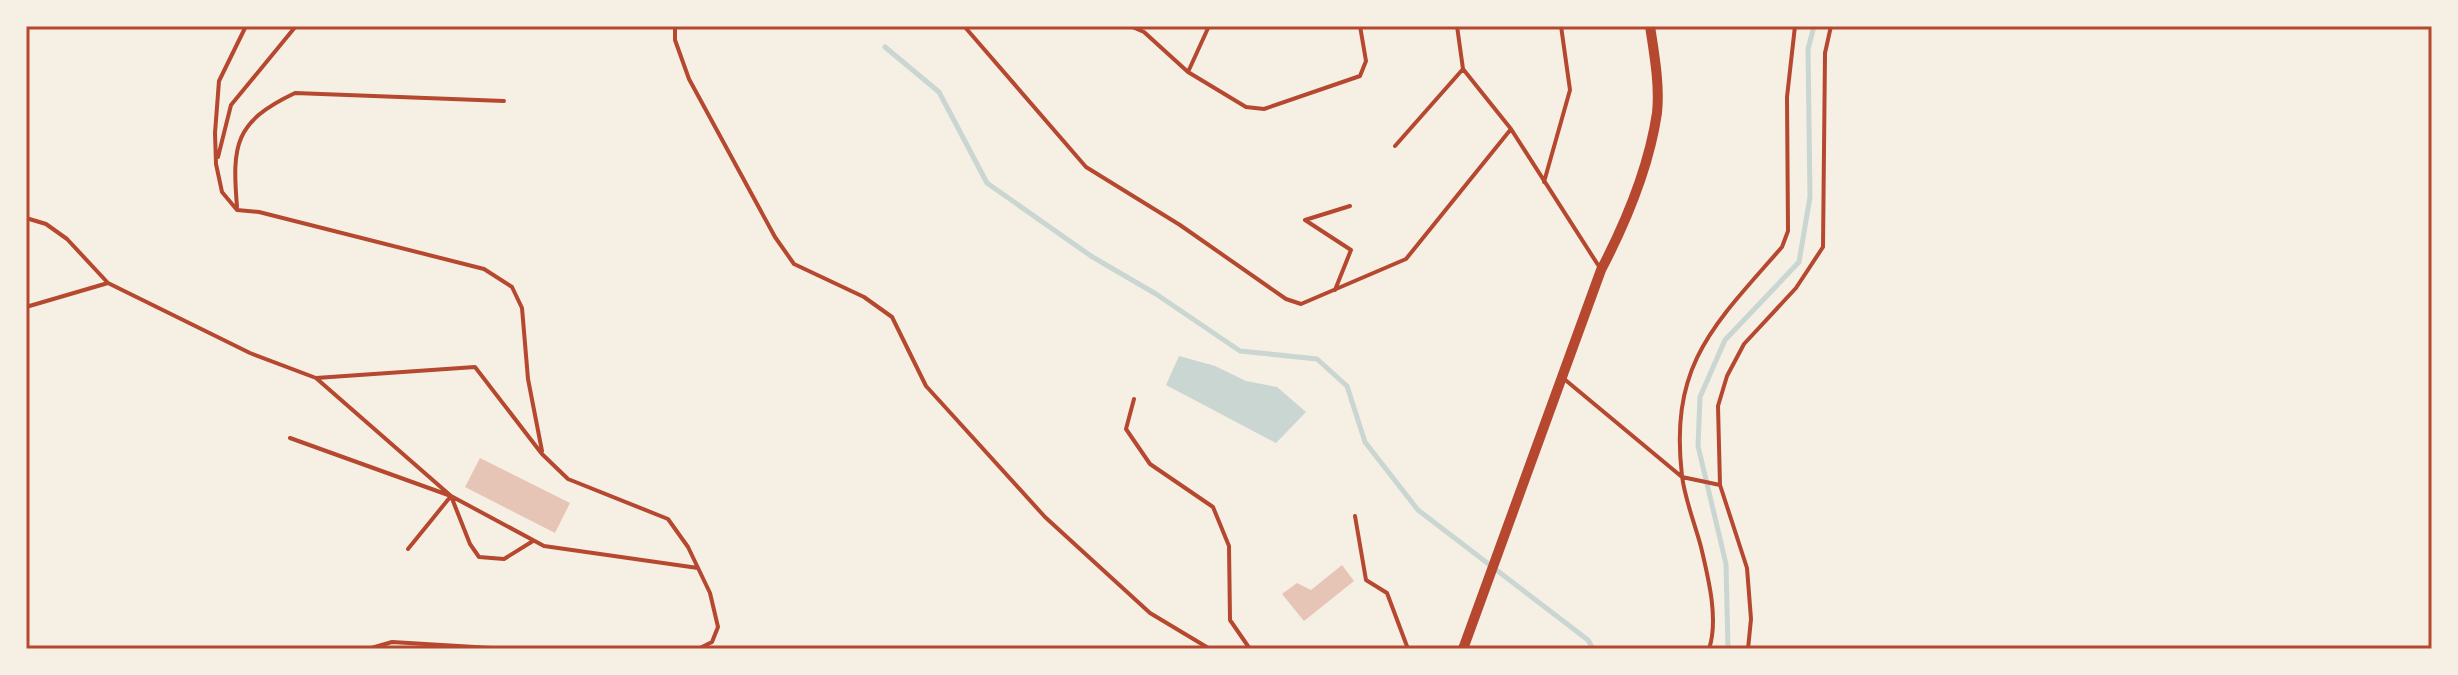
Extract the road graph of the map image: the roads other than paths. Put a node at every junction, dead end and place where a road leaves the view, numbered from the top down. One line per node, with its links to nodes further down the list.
1 (246, 26): 18 (lane)
2 (296, 26): 18 (lane)
3 (675, 26): 42 (lane)
4 (964, 26): 25 (lane)
5 (1130, 26): 14 (lane)
6 (1209, 26): 14 (lane)
7 (1360, 26): 14 (lane)
8 (1457, 26): 13 (lane)
9 (1561, 26): 19 (lane)
10 (1650, 26): 23 (street)
11 (1795, 26): 32 (lane)
12 (1831, 26): 33 (lane)
13 (1463, 69): 16 (lane); 17 (lane)
14 (1188, 72)
15 (504, 101): 21 (lane)
16 (1511, 129): 19 (lane); 25 (lane)
17 (1395, 146)
18 (216, 164): 21 (lane)
19 (1544, 182): 23 (lane)
20 (1350, 206): 25 (lane)
21 (237, 210): 31 (lane)
22 (26, 218): 24 (lane)
23 (1601, 270): 27 (street)
24 (108, 283): 26 (lane); 28 (lane)
25 (1335, 290)
26 (26, 307)
27 (1561, 377): 32 (lane); 45 (street)
28 (316, 378): 31 (lane); 34 (lane)
29 (1134, 399): 43 (lane)
30 (290, 438): 34 (lane)
31 (542, 454): 38 (lane)
32 (1682, 477): 33 (lane); 46 (lane)
33 (1720, 485): 47 (lane)
34 (451, 496): 36 (lane); 36 (lane); 37 (lane)
35 (1355, 516): 44 (lane)
36 (534, 540): 38 (lane)
37 (408, 549)
38 (698, 568): 41 (lane)
39 (368, 649): 40 (lane)
40 (508, 649)
41 (698, 649)
42 (1210, 649)
43 (1250, 649)
44 (1408, 649)
45 (1463, 649)
46 (1709, 649)
47 (1748, 649)

